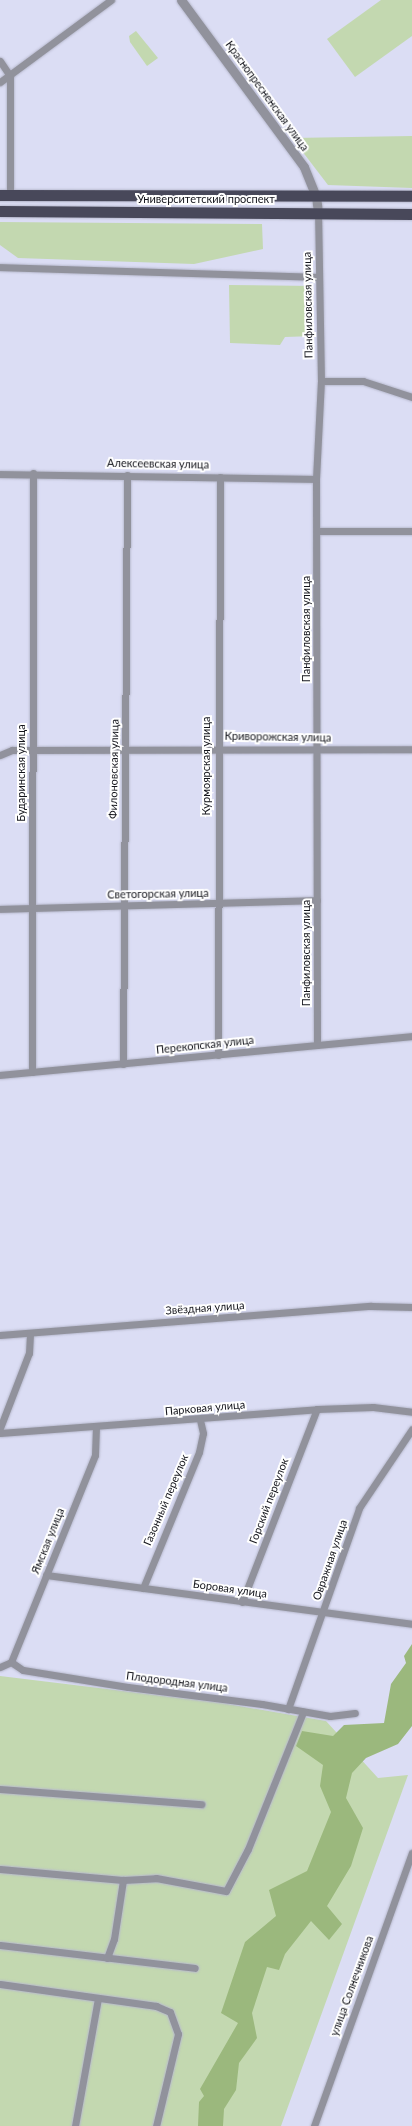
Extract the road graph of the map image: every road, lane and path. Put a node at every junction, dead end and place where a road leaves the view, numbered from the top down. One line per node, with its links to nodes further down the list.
1 (111, 0): 4 (street)
2 (181, 0): 7 (street, Краснопресненская улица)
3 (0, 61): 4 (street)
4 (10, 76): 5 (street); 6 (street)
5 (0, 82)
6 (5, 195): 7 (highway, Университетский проспект)
7 (316, 196): 8 (highway, Университетский проспект); 10 (street, Краснопресненская улица)
8 (412, 196)
9 (0, 211): 10 (highway, Университетский проспект)
10 (318, 212): 11 (highway, Университетский проспект); 13 (street, Панфиловская улица)
11 (412, 214)
12 (0, 267): 13 (street)
13 (318, 277): 14 (street, Панфиловская улица)
14 (321, 381): 15 (street); 20 (street, Панфиловская улица)
15 (412, 396)
16 (33, 473): 17 (street, Алексеевская улица); 18 (street, Алексеевская улица); 25 (street, Бударинская улица)
17 (0, 474)
18 (128, 475): 19 (street, Алексеевская улица); 27 (street, Филоновская улица)
19 (220, 477): 20 (street, Алексеевская улица); 23 (street, Курмоярская улица)
20 (316, 479): 21 (street, Панфиловская улица)
21 (317, 531): 22 (street); 24 (street, Панфиловская улица)
22 (412, 531)
23 (217, 747): 24 (street, Криворожская улица); 27 (street, Криворожская улица); 30 (street, Курмоярская улица)
24 (317, 749): 26 (street, Криворожская улица); 29 (street, Панфиловская улица)
25 (32, 750): 27 (street, Криворожская улица); 28 (street, Криворожская улица); 32 (street, Бударинская улица)
26 (412, 750)
27 (125, 752): 31 (street, Филоновская улица)
28 (0, 754)
29 (317, 900): 30 (street, Светогорская улица); 35 (street, Панфиловская улица)
30 (216, 904): 31 (street, Светогорская улица); 36 (street, Курмоярская улица)
31 (123, 905): 32 (street, Светогорская улица); 37 (street, Филоновская улица)
32 (32, 908): 33 (street, Светогорская улица); 38 (street, Бударинская улица)
33 (0, 909)
34 (412, 1036): 35 (street, Перекопская улица)
35 (317, 1045): 36 (street, Перекопская улица)
36 (218, 1055): 37 (street, Перекопская улица)
37 (123, 1064): 38 (street, Перекопская улица)
38 (32, 1072): 39 (street, Перекопская улица)
39 (0, 1075)
40 (412, 1307): 41 (street, Звёздная улица)
41 (30, 1333): 42 (street, Звёздная улица); 47 (street)
42 (0, 1335)
43 (317, 1409): 44 (street, Парковая улица); 45 (street, Парковая улица); 52 (street, Горский переулок)
44 (412, 1412)
45 (200, 1420): 46 (street, Парковая улица); 51 (street, Газонный переулок)
46 (96, 1427): 49 (street, Парковая улица); 50 (street, Ямская улица)
47 (0, 1428)
48 (412, 1429): 53 (street, Овражная улица)
49 (0, 1433)
50 (46, 1575): 51 (street, Боровая улица); 55 (street, Ямская улица)
51 (143, 1588): 52 (street, Боровая улица)
52 (242, 1602): 53 (street, Боровая улица)
53 (323, 1613): 54 (street, Боровая улица); 57 (street, Овражная улица)
54 (412, 1624)
55 (11, 1662): 56 (street); 57 (street, Плодородная улица)
56 (0, 1667)
57 (288, 1709): 58 (street, Плодородная улица)
58 (303, 1712): 59 (street, Плодородная улица); 64 (street)
59 (355, 1713)
60 (0, 1789): 61 (street)
61 (201, 1804)
62 (412, 1853): 72 (street, улица Солнечникова)
63 (0, 1868): 64 (street)
64 (123, 1880): 66 (street)
65 (0, 1944): 66 (street)
66 (106, 1958): 67 (street)
67 (195, 1968)
68 (0, 1984): 69 (street)
69 (98, 1998): 70 (street); 71 (street)
70 (75, 2126)
71 (156, 2126)
72 (314, 2126)

